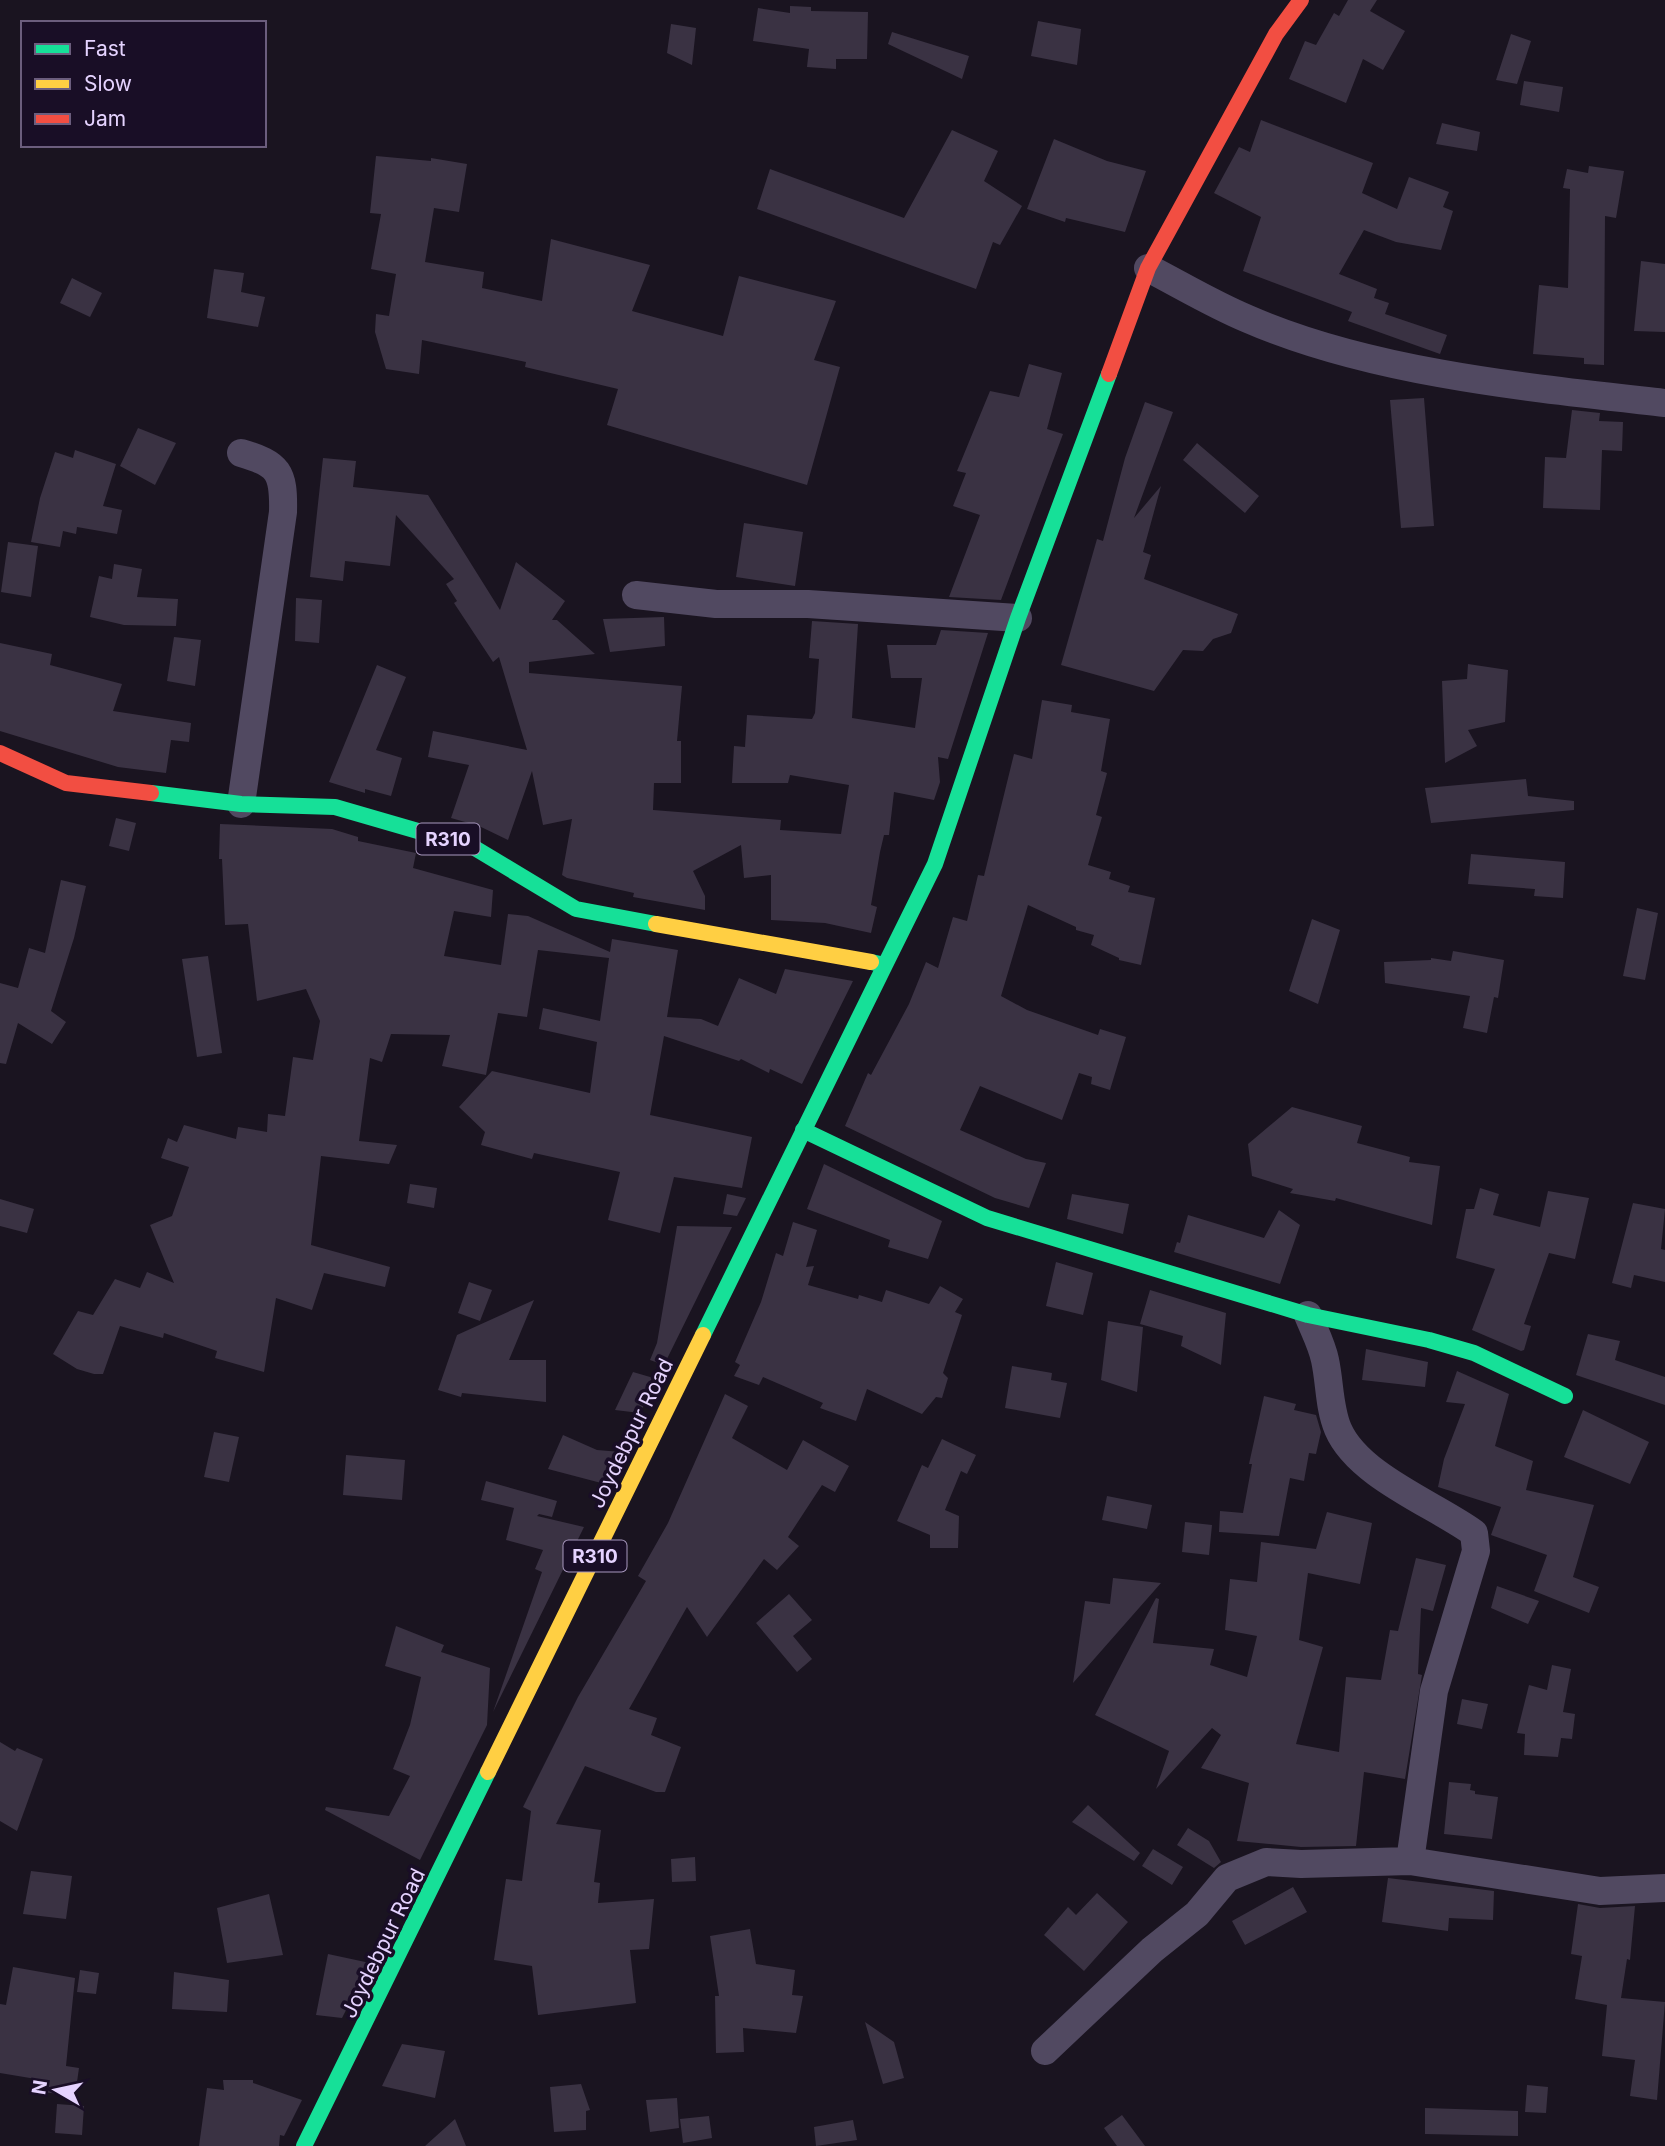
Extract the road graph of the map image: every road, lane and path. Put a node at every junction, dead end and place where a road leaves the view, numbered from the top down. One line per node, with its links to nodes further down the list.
1 (1301, 0): 2 (main road, Joydebpur Road)
2 (1148, 268): 3 (street); 6 (main road, Joydebpur Road)
3 (1665, 403)
4 (241, 453): 8 (street)
5 (636, 595): 6 (street)
6 (1018, 618): 9 (main road, Joydebpur Road)
7 (0, 753): 8 (main road, R310)
8 (241, 804): 9 (main road, R310)
9 (885, 965): 10 (main road, Joydebpur Road / R310)
10 (803, 1130): 11 (main road); 16 (main road, Joydebpur Road / R310)
11 (1308, 1315): 12 (main road); 13 (street)
12 (1565, 1396)
13 (1410, 1861): 14 (street); 15 (street)
14 (1665, 1888)
15 (1045, 2051)
16 (304, 2146)

